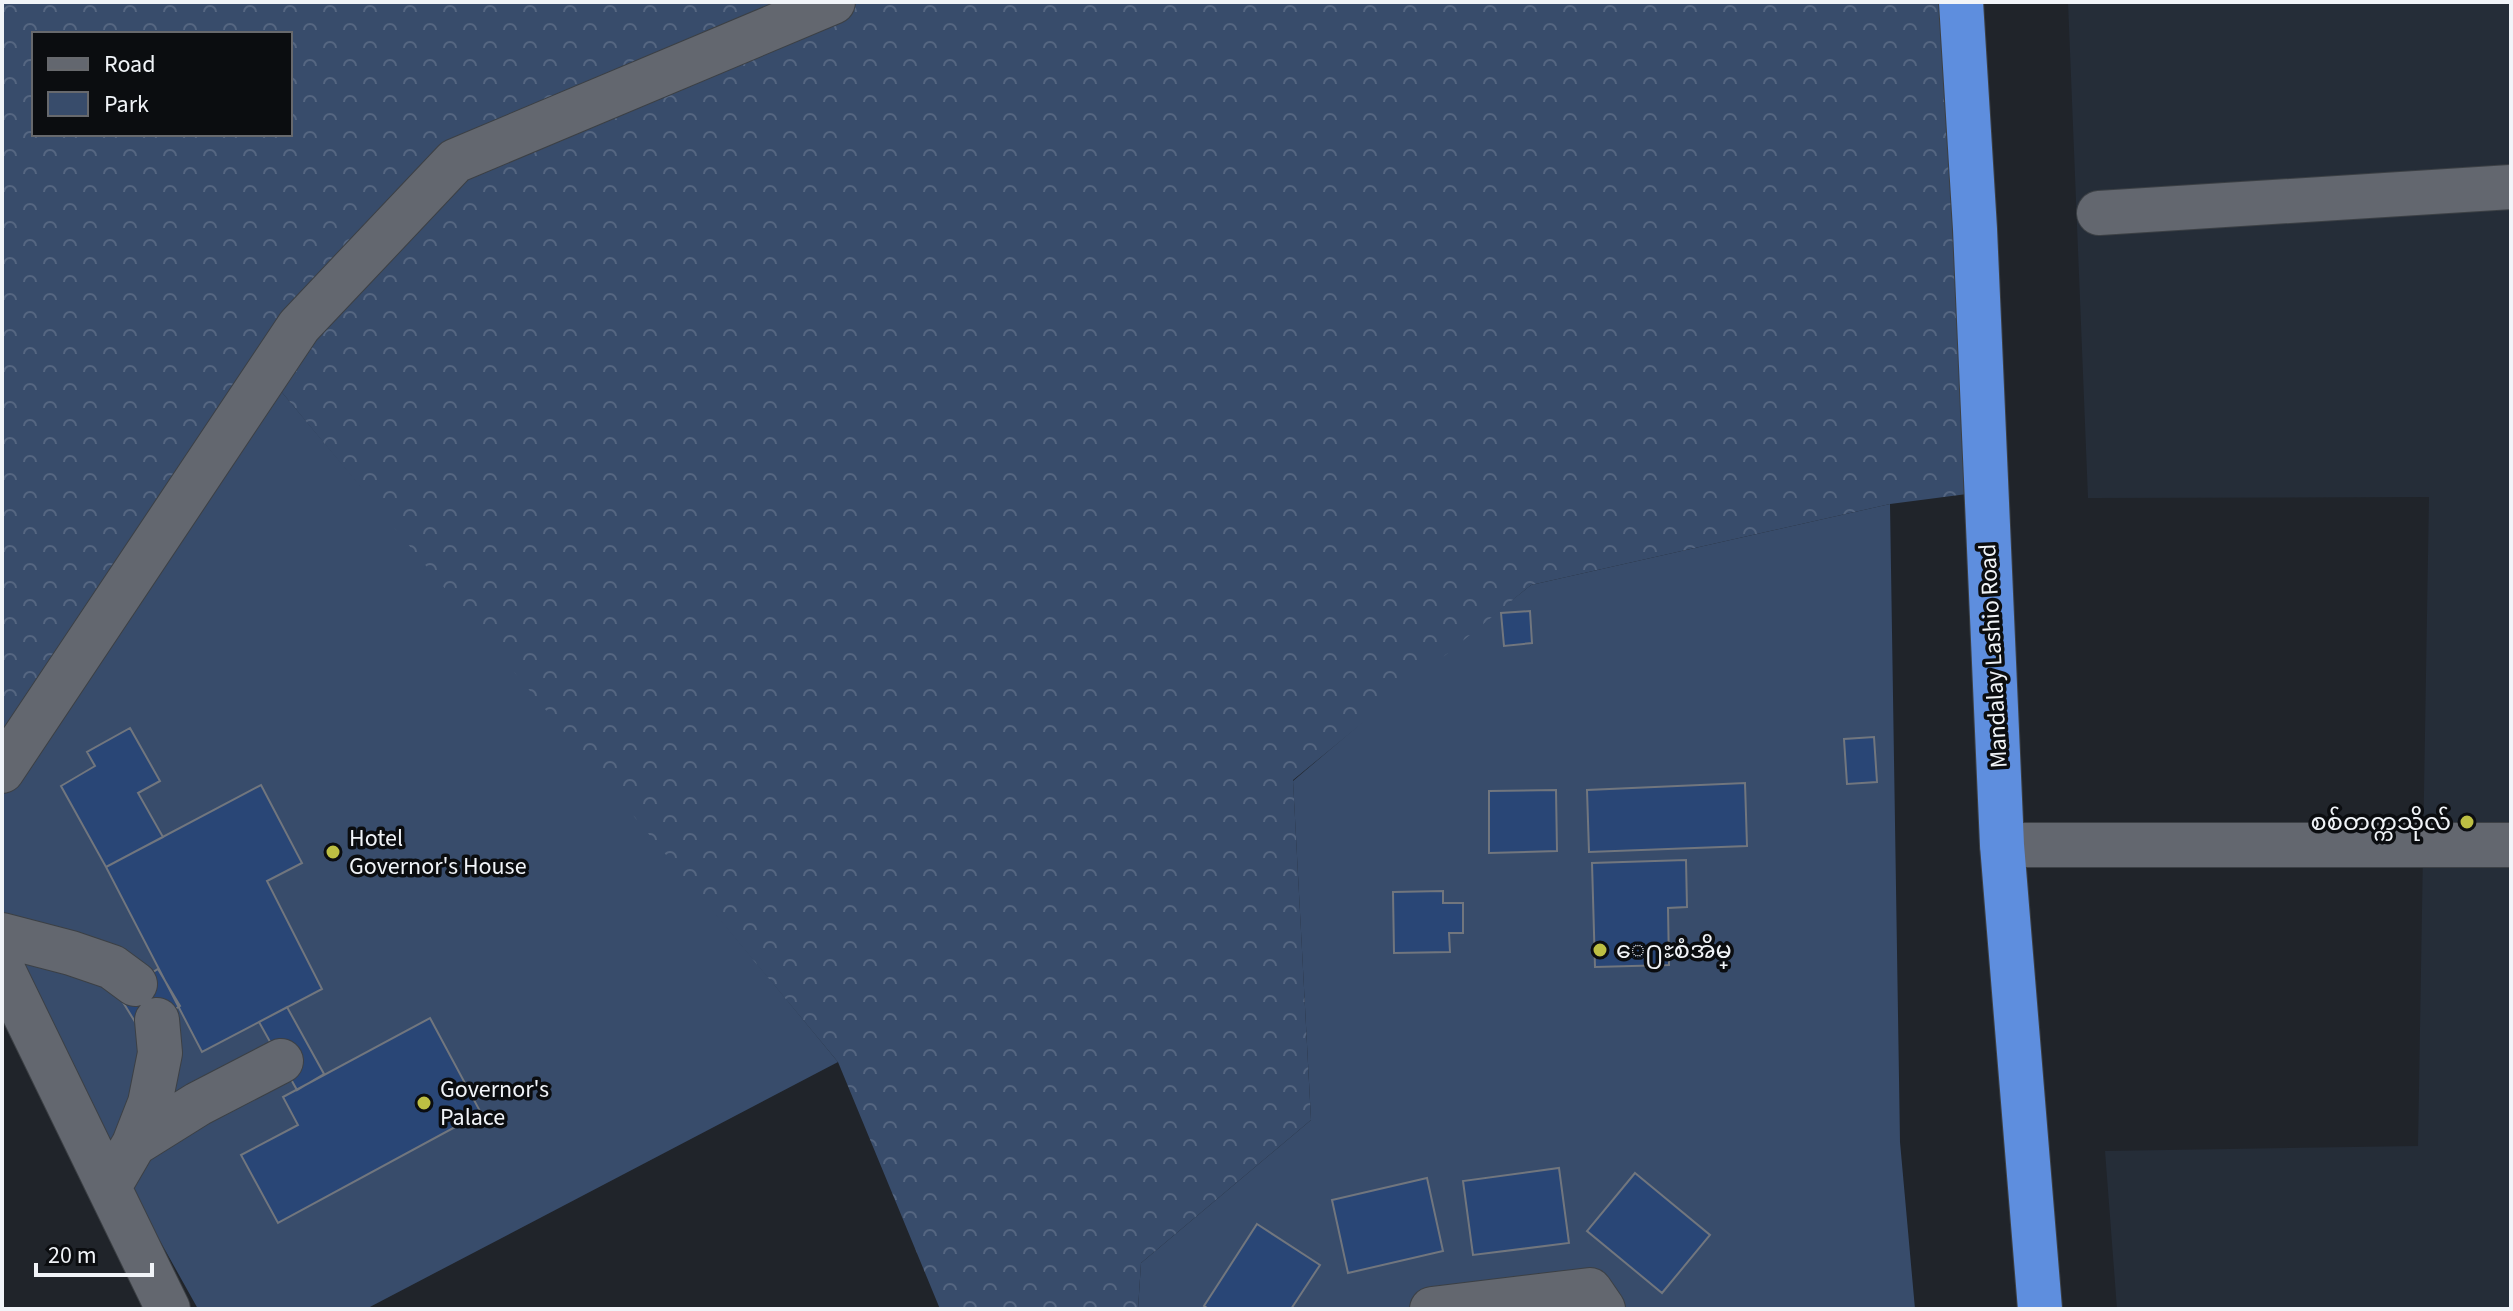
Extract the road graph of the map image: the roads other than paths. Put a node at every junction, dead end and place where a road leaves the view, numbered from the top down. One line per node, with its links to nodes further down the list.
1 (833, 2): 5 (street)
2 (1961, 2): 6 (highway, Mandalay Lashio Road)
3 (2511, 187): 4 (street)
4 (2099, 213)
5 (2, 771)
6 (2002, 845): 7 (street); 16 (highway, Mandalay Lashio Road)
7 (2511, 845)
8 (2, 935): 11 (street)
9 (2, 968): 12 (street)
10 (281, 1061): 11 (street)
11 (134, 1144): 12 (street)
12 (109, 1187): 13 (street)
13 (168, 1309)
14 (1432, 1309): 15 (street)
15 (1603, 1309)
16 (2040, 1309)

